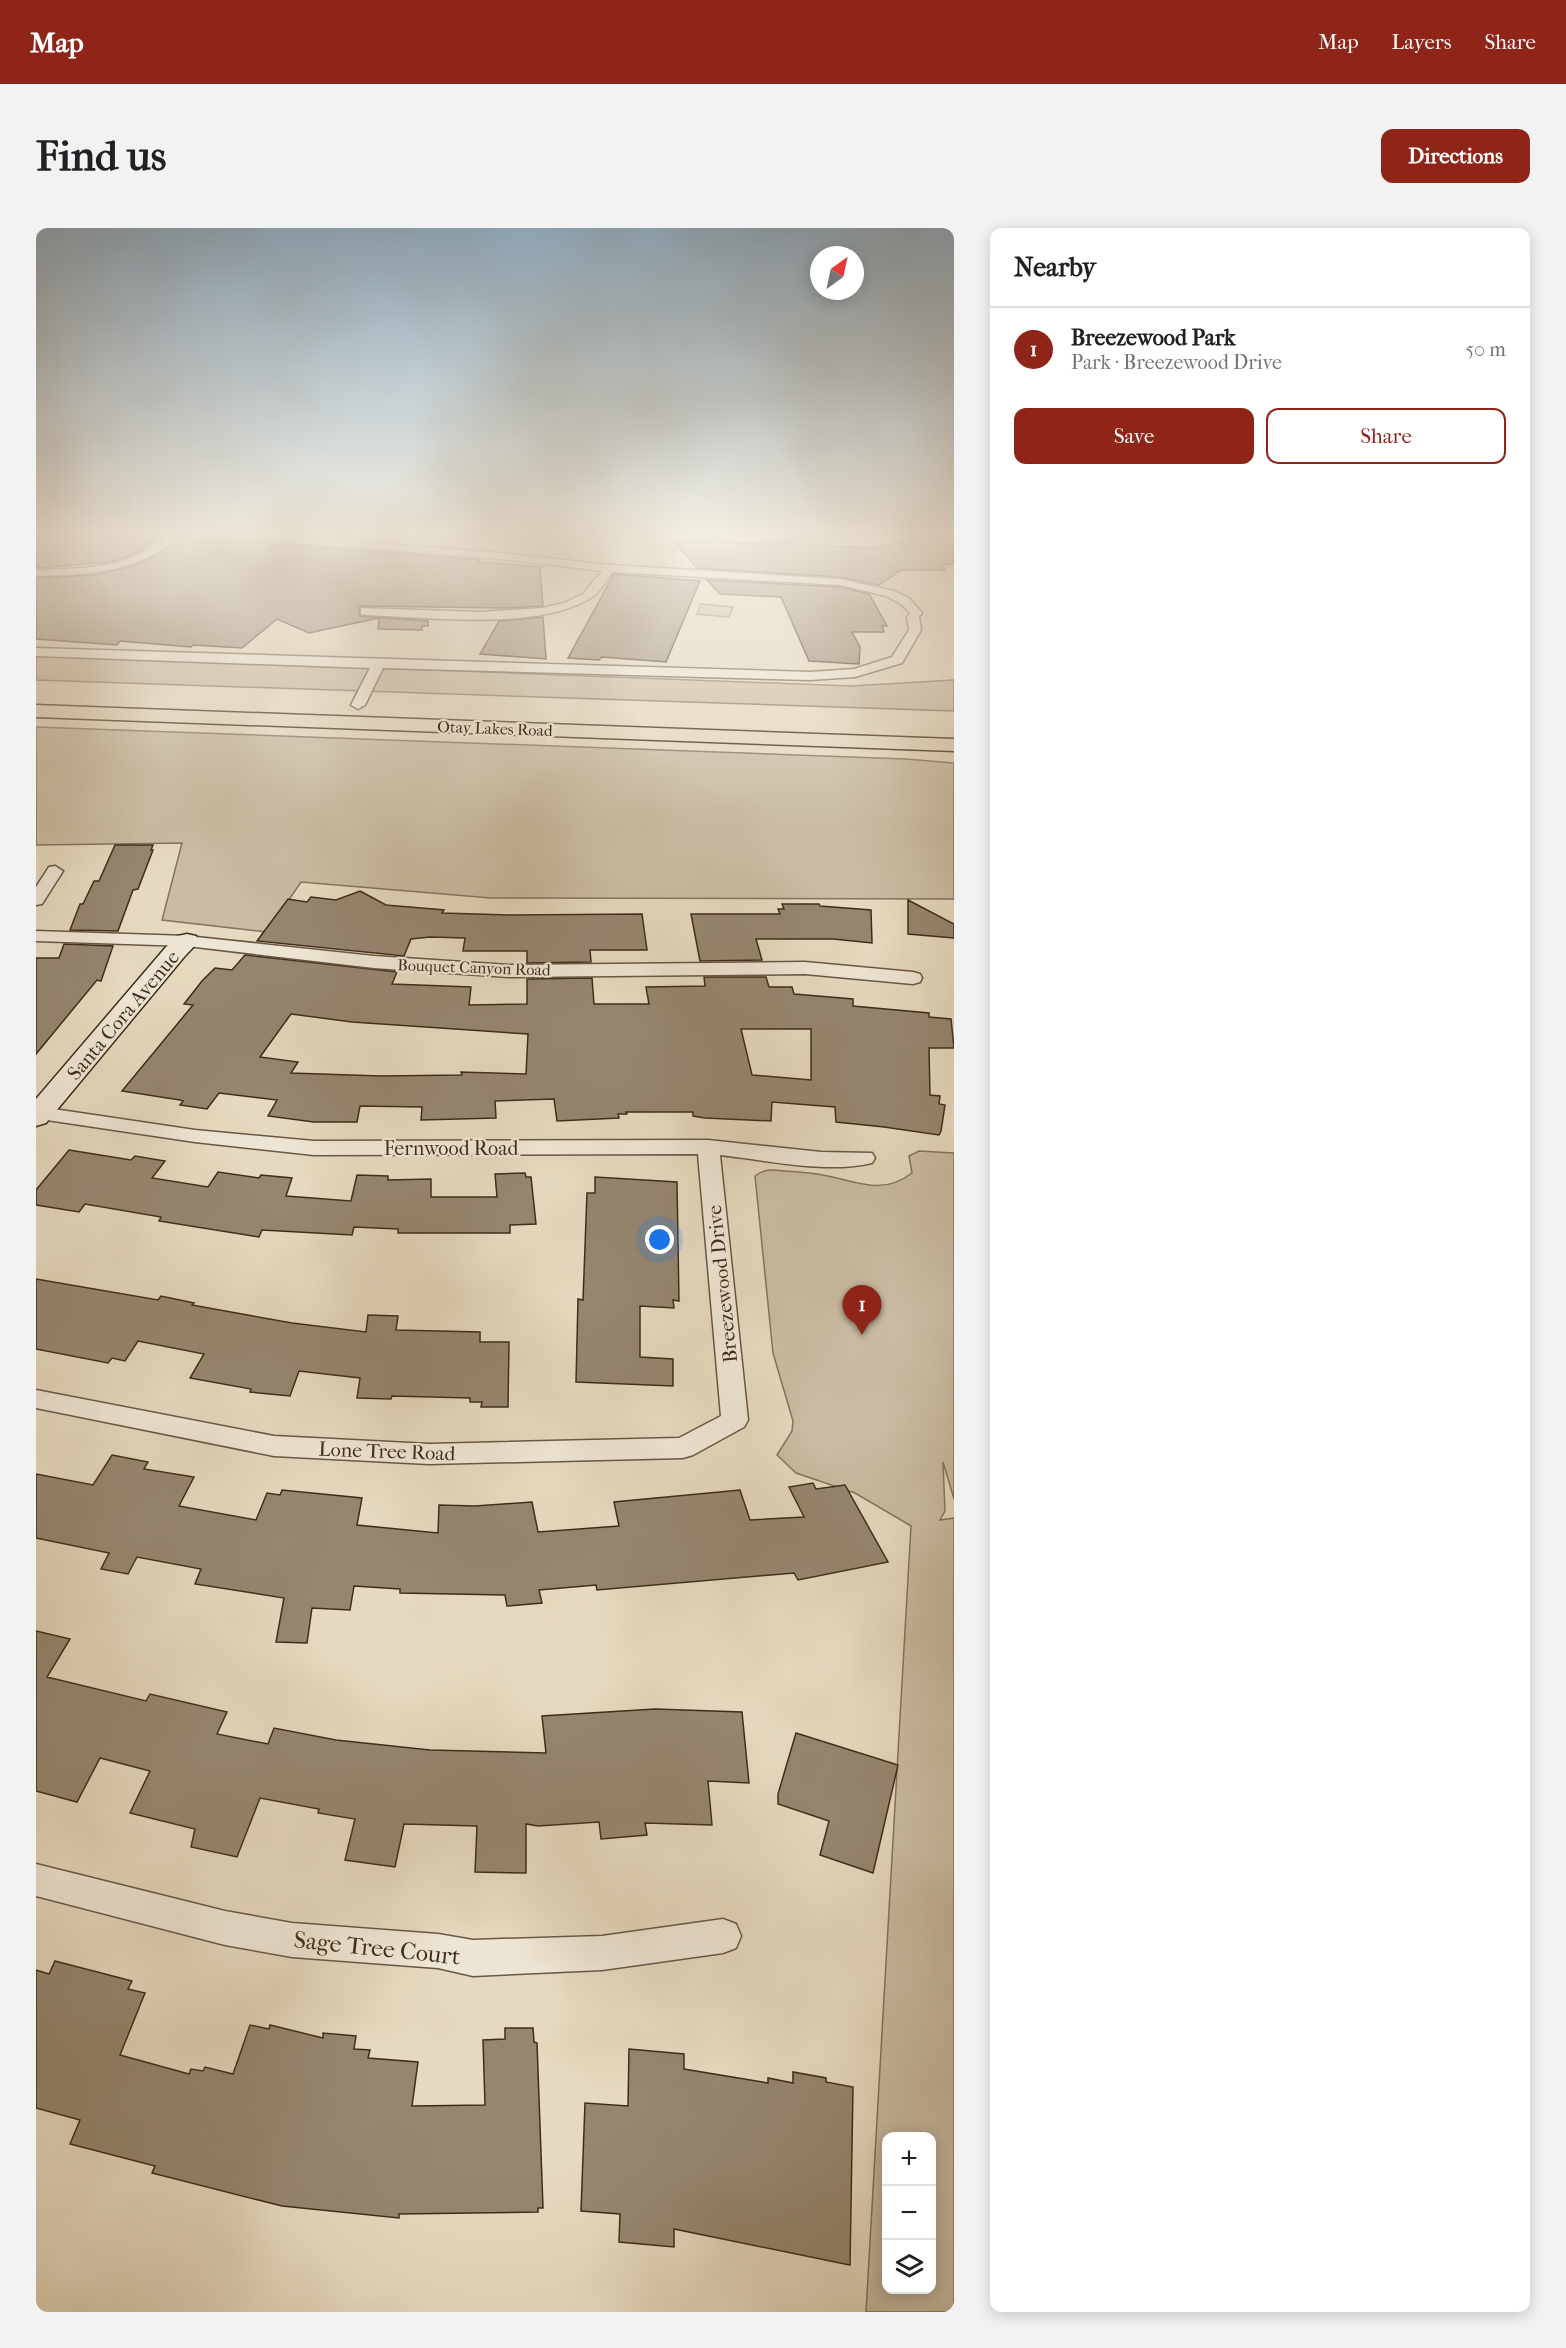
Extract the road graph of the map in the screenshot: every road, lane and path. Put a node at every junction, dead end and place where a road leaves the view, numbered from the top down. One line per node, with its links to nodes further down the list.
1 (914, 631): 3 (street)
2 (36, 652): 3 (street)
3 (378, 664): 5 (street)
4 (36, 693): 5 (main road, Otay Lakes Road)
5 (358, 705): 7 (main road, Otay Lakes Road)
6 (36, 711): 8 (main road, Otay Lakes Road)
7 (688, 717)
8 (954, 746)
9 (55, 871): 10 (street)
10 (36, 900)
11 (36, 936): 12 (street, Bouquet Canyon Road)
12 (187, 941): 13 (street, Bouquet Canyon Road); 14 (street, Santa Cora Avenue)
13 (913, 978)
14 (38, 1115): 15 (street, Fernwood Road)
15 (708, 1147): 16 (street, Fernwood Road); 18 (street, Breezewood Drive)
16 (864, 1158)
17 (36, 1399): 18 (street, Lone Tree Road)
18 (735, 1420)
19 (36, 1880): 20 (street, Sage Tree Court)
20 (723, 1936)

